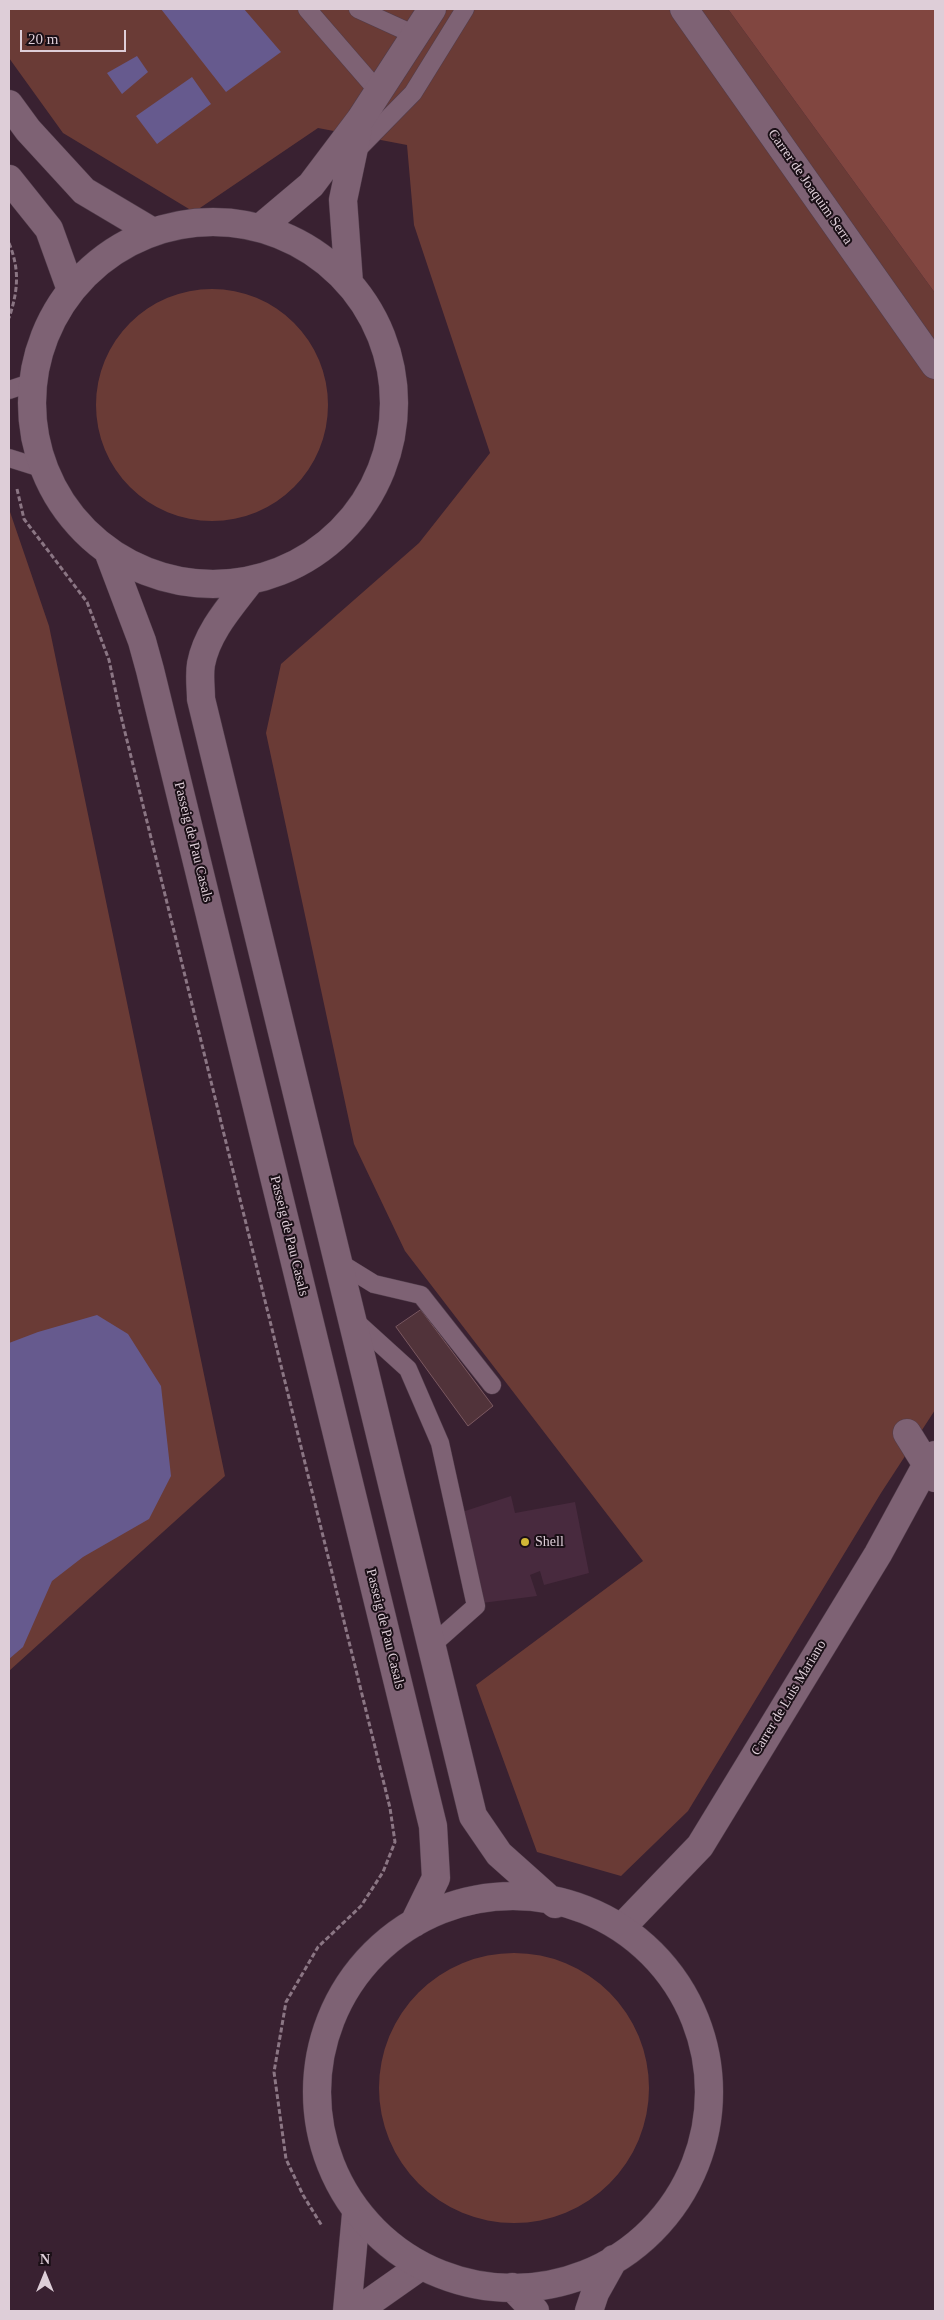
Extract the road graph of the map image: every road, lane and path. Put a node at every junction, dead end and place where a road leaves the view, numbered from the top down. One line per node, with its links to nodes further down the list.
1 (308, 9): 7 (lane)
2 (358, 9): 6 (lane)
3 (432, 9): 6 (street)
4 (465, 9): 10 (lane)
5 (684, 9): 18 (street, Carrer de Joaquim Serra)
6 (415, 35): 7 (street)
7 (378, 91): 9 (street)
8 (9, 104): 13 (street)
9 (360, 120): 10 (street); 12 (street)
10 (352, 154): 15 (street)
11 (9, 179): 16 (street)
12 (260, 228): 13 (street); 15 (street)
13 (154, 232): 16 (street)
14 (9, 243): 17 (path)
15 (349, 283): 24 (street)
16 (71, 290): 19 (street)
17 (9, 318)
18 (935, 365)
19 (21, 386): 21 (street)
20 (9, 458): 21 (lane)
21 (44, 469): 23 (street)
22 (15, 485): 35 (path)
23 (108, 551): 24 (street); 32 (street, Passeig de Pau Casals)
24 (250, 581): 25 (street)
25 (340, 1263): 26 (street); 27 (lane)
26 (353, 1320): 30 (street); 30 (lane)
27 (492, 1385)
28 (907, 1433): 29 (street)
29 (932, 1466): 33 (street, Carrer de Luis Mariano)
30 (432, 1645): 31 (street)
31 (555, 1904): 32 (street); 33 (street)
32 (414, 1923): 34 (street)
33 (623, 1926): 36 (street)
34 (356, 2214): 37 (street); 39 (street)
35 (325, 2234)
36 (614, 2259): 38 (street); 42 (street)
37 (421, 2266): 38 (street); 40 (street)
38 (512, 2287): 41 (street)
39 (347, 2311)
40 (357, 2311)
41 (535, 2311)
42 (590, 2311)

